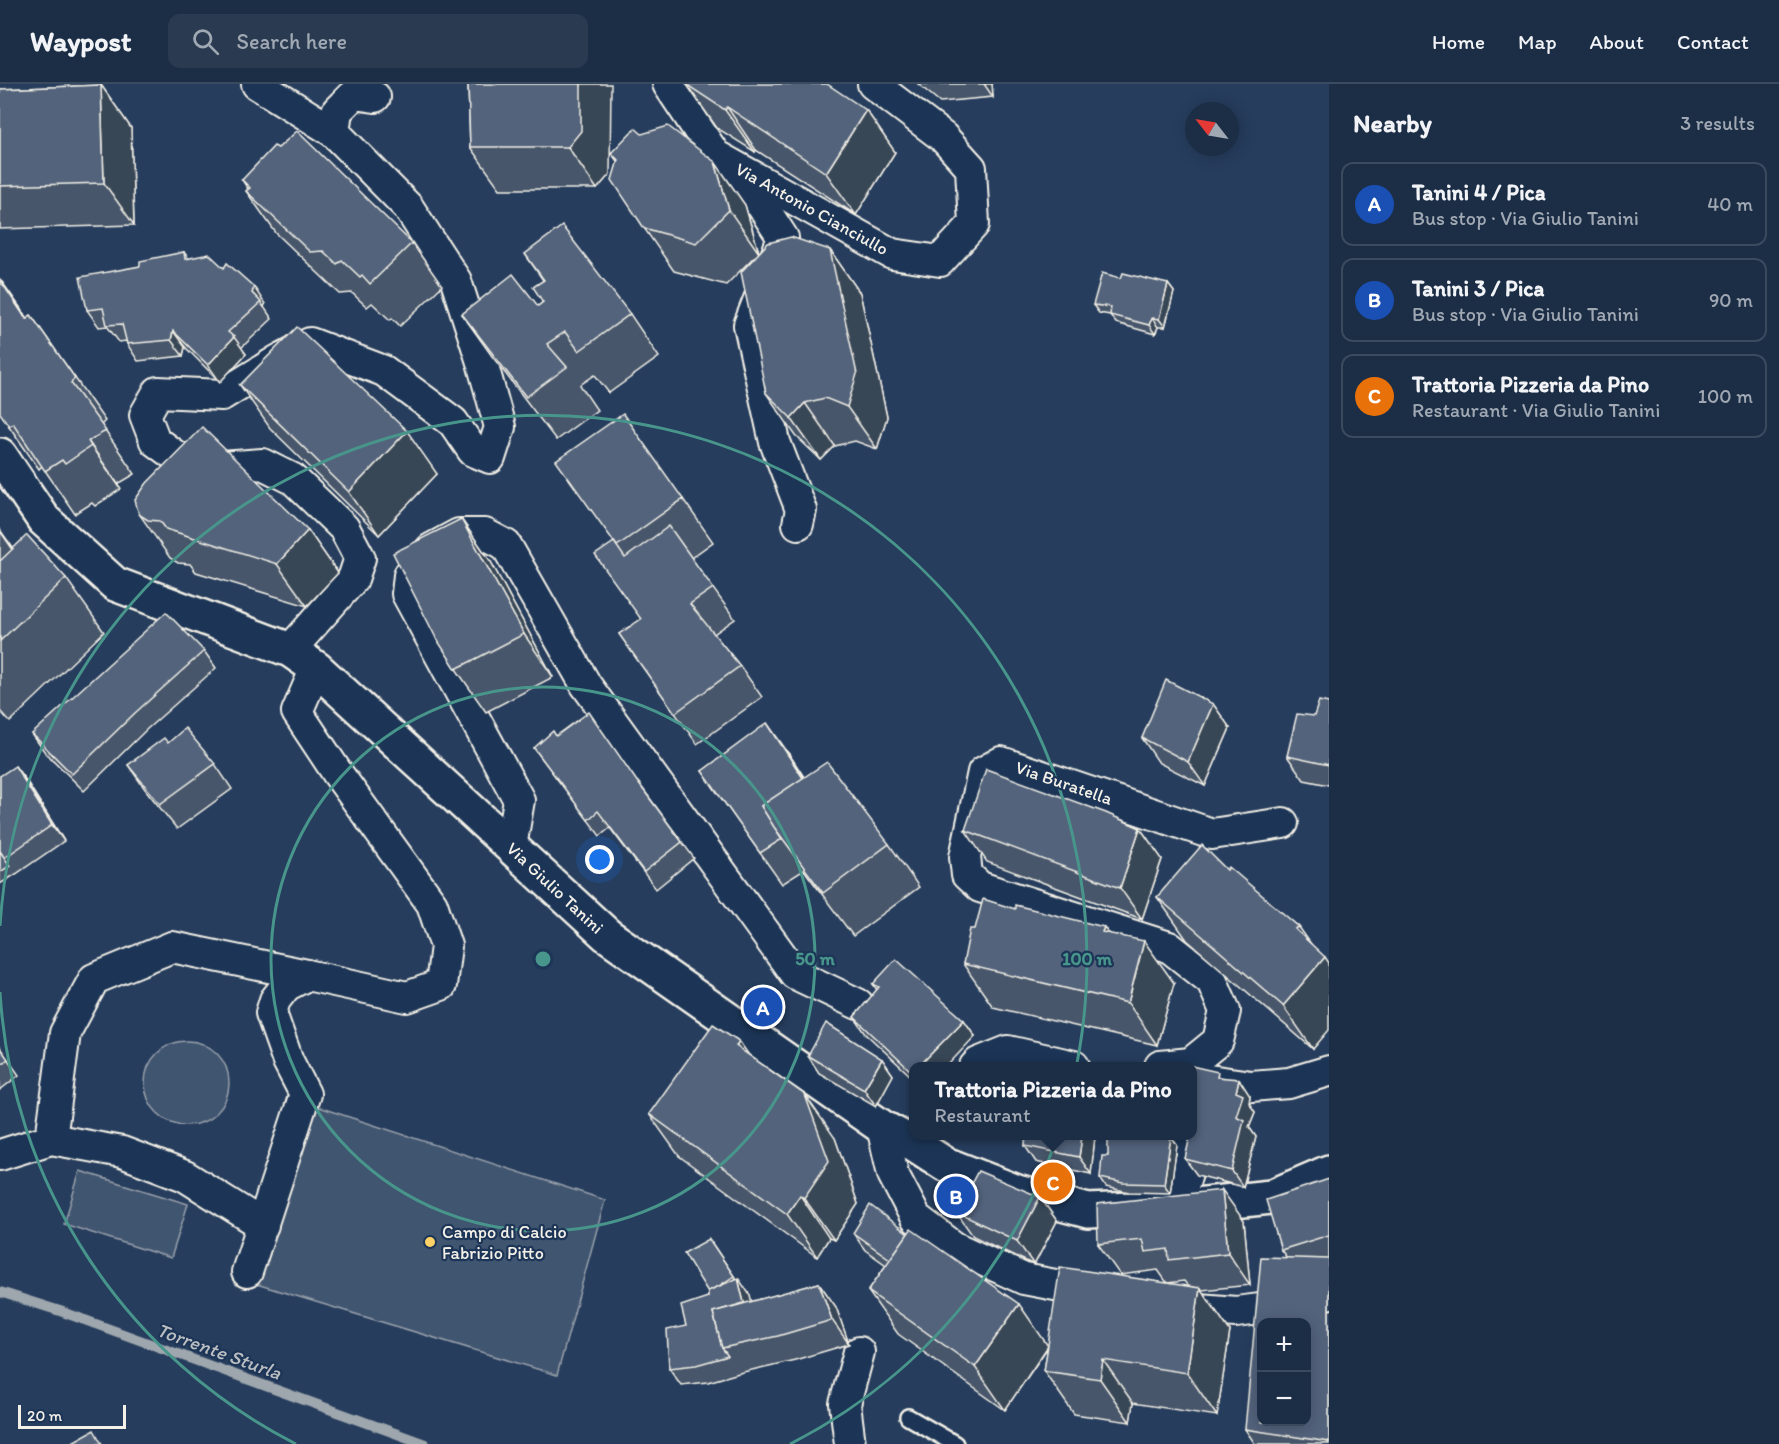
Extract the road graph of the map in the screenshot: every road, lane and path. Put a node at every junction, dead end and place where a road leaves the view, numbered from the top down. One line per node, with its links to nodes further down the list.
1 (257, 84): 5 (street)
2 (666, 84): 3 (street, Via Antonio Cianciullo); 7 (street, Via Antonio Cianciullo)
3 (873, 84)
4 (375, 97): 5 (street)
5 (334, 132): 8 (street)
6 (0, 455): 8 (main road, Via Giulio Tanini)
7 (798, 524)
8 (303, 659): 10 (main road, Via Giulio Tanini); 11 (street)
9 (1283, 823): 15 (street, Via Buratella)
10 (511, 847): 12 (street); 18 (main road, Via Giulio Tanini)
11 (307, 975): 20 (street); 26 (street)
12 (858, 1004)
13 (980, 1062): 14 (street)
14 (1056, 1062)
15 (1192, 1062)
16 (1329, 1071): 17 (street)
17 (1197, 1079)
18 (882, 1127): 19 (main road, Via Giulio Tanini); 28 (street)
19 (909, 1137)
20 (51, 1138): 23 (street); 26 (street)
21 (917, 1140): 25 (main road, Via Giulio Tanini)
22 (1191, 1140): 25 (street)
23 (0, 1155)
24 (1329, 1172): 25 (main road, Via Giulio Tanini)
25 (1177, 1207)
26 (263, 1225): 27 (street)
27 (247, 1272)
28 (1329, 1293)
29 (859, 1352): 31 (street)
30 (908, 1417): 32 (lane)
31 (850, 1444)
32 (955, 1444)

